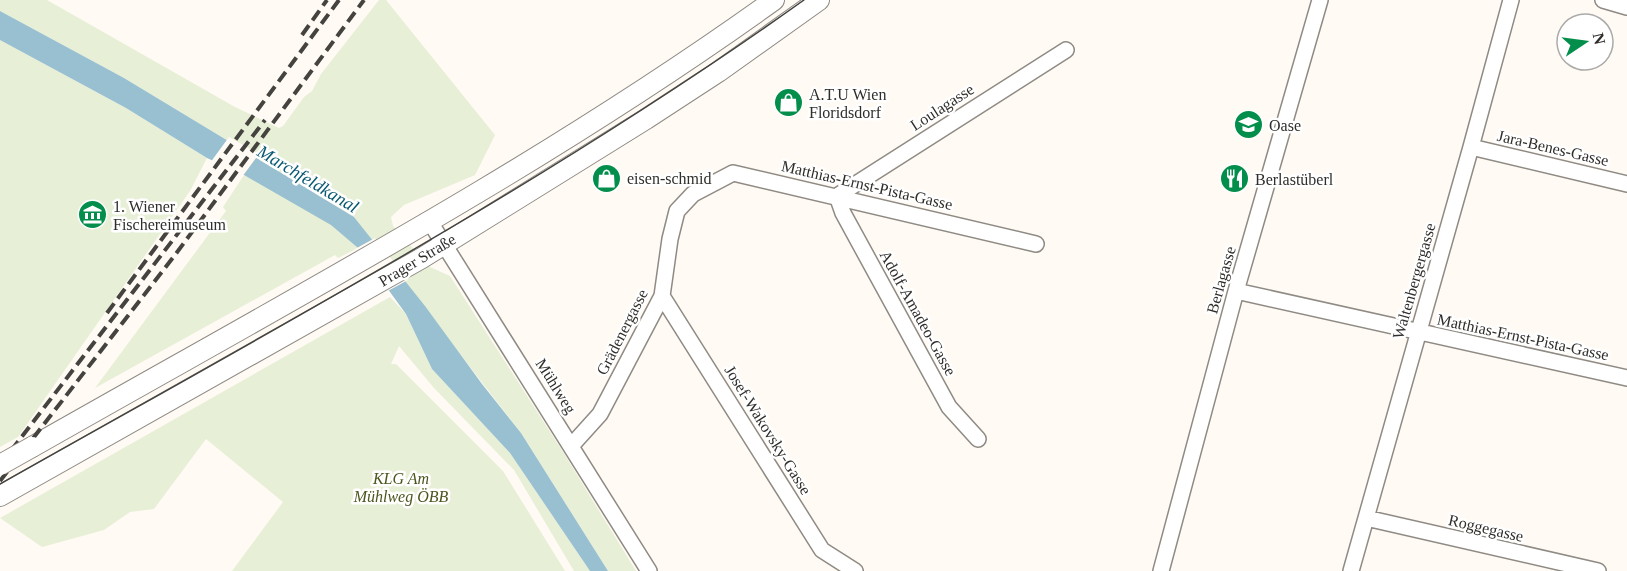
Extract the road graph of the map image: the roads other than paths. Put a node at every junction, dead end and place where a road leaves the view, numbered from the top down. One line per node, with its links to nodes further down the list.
1 (774, 0): 12 (main road, Prager Straße)
2 (819, 0): 13 (main road, Prager Straße)
3 (1320, 0): 15 (street, Berlagasse)
4 (1511, 0): 8 (street, Waltenbergergasse)
5 (1603, 0): 6 (street)
6 (1627, 7)
7 (1066, 50): 11 (street, Loulagasse)
8 (1472, 147): 9 (street, Jara-Benes-Gasse); 17 (street, Waltenbergergasse)
9 (1627, 184)
10 (693, 194): 11 (street, Matthias-Ernst-Pista-Gasse); 16 (street, Grädenergasse)
11 (837, 196): 14 (street, Matthias-Ernst-Pista-Gasse); 19 (street, Adolf-Amadeo-Gasse)
12 (430, 222): 13 (street, Mühlweg); 21 (main road, Prager Straße, bridge)
13 (445, 243): 20 (street, Mühlweg); 22 (main road, Prager Straße)
14 (1036, 243)
15 (1236, 291): 17 (street, Matthias-Ernst-Pista-Gasse); 26 (street, Berlagasse)
16 (662, 296): 20 (street, Grädenergasse); 25 (street, Josef-Wakovsky-Gasse)
17 (1418, 332): 18 (street, Matthias-Ernst-Pista-Gasse); 23 (street, Waltenbergergasse)
18 (1627, 378)
19 (978, 439)
20 (572, 445): 24 (street, Mühlweg)
21 (0, 465)
22 (0, 496)
23 (1366, 518): 27 (street, Waltenbergergasse); 28 (street, Roggegasse)
24 (649, 571)
25 (855, 571)
26 (1161, 571)
27 (1351, 571)
28 (1598, 571)

